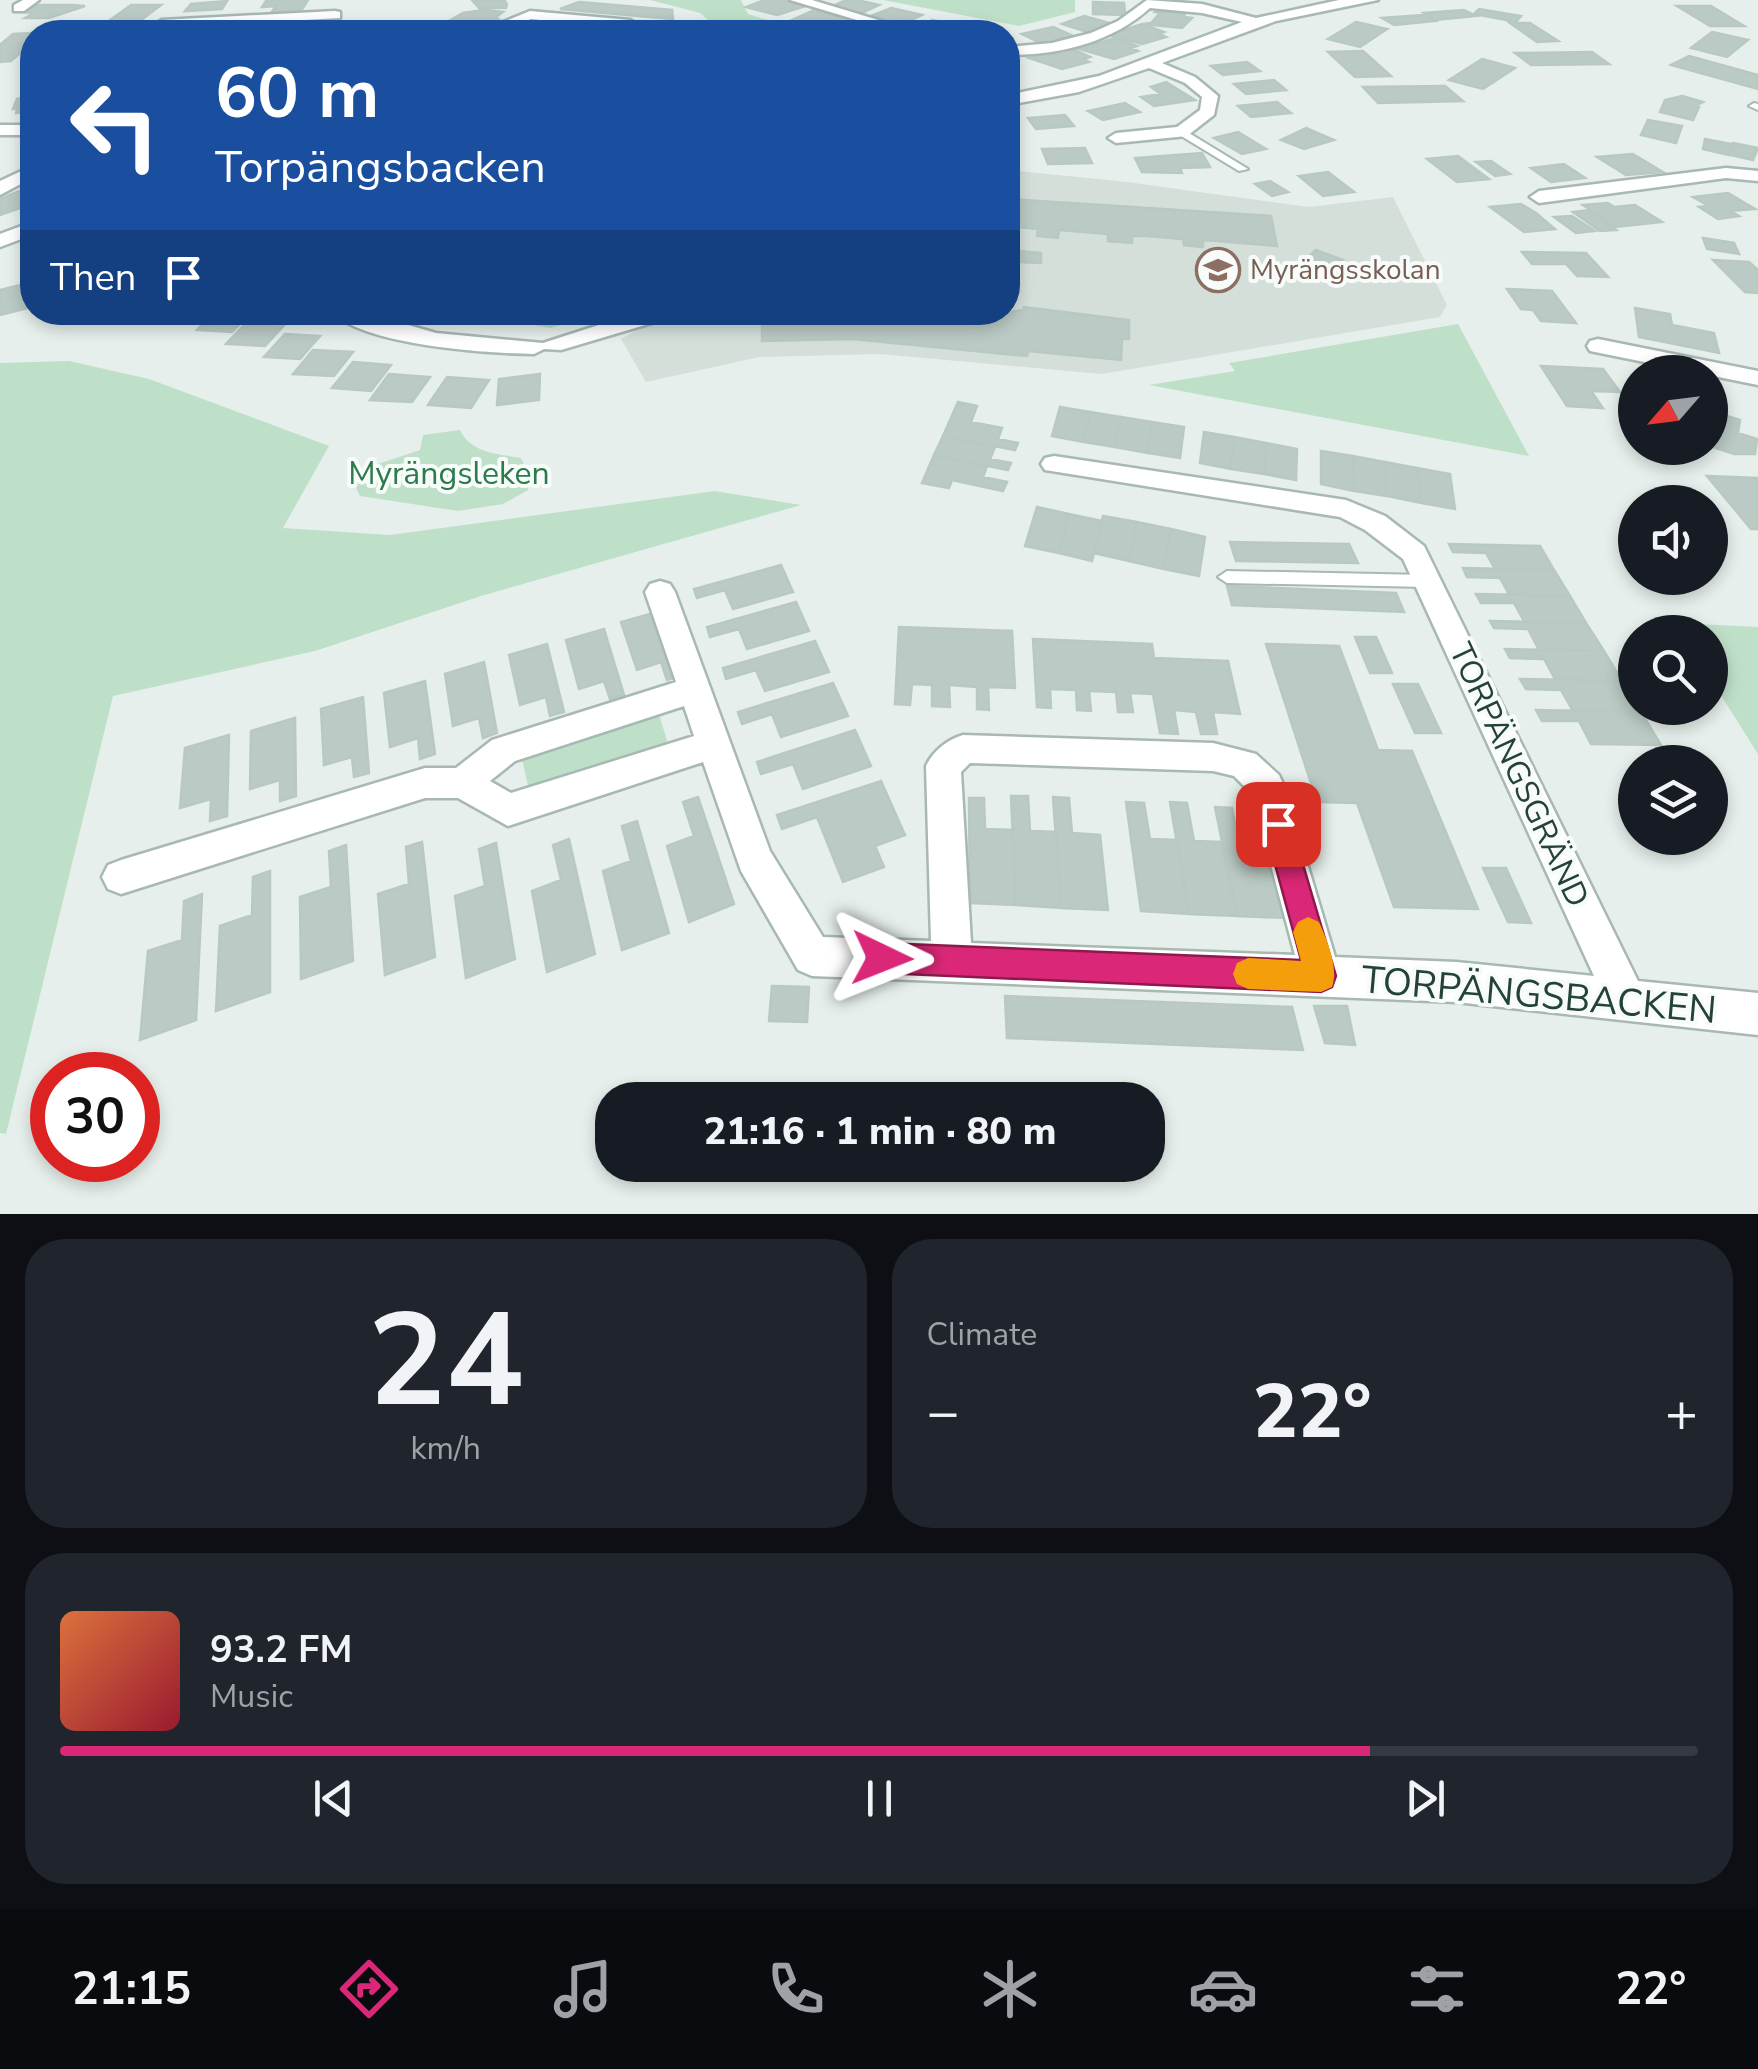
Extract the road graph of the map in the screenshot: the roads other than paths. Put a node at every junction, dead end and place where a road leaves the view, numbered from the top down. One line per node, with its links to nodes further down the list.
1 (345, 0): 6 (street)
2 (798, 0): 10 (street)
3 (1371, 0): 11 (street)
4 (1144, 2): 11 (street); 12 (street)
5 (527, 8): 9 (street)
6 (335, 15): 7 (street); 8 (street)
7 (239, 20)
8 (332, 20)
9 (604, 20)
10 (869, 20)
11 (1255, 22): 13 (street)
12 (1020, 50)
13 (1152, 64): 14 (street); 15 (street)
14 (1020, 98)
15 (1182, 132): 16 (street); 17 (lane)
16 (1116, 138)
17 (1243, 169)
18 (1758, 176): 19 (street)
19 (1539, 197)
20 (373, 325): 21 (street)
21 (618, 325)
22 (1598, 346): 23 (street)
23 (1758, 378)
24 (1054, 464): 25 (street)
25 (1421, 567): 26 (lane); 34 (street, TORPÄNGSGRÄND)
26 (1227, 577)
27 (660, 592): 28 (street, TORPÄNGSBACKEN)
28 (695, 689): 29 (street, TORPÄNGSBACKEN); 30 (street)
29 (714, 744): 30 (street); 32 (street, TORPÄNGSBACKEN)
30 (462, 784): 31 (street)
31 (121, 878)
32 (952, 961): 33 (street, TORPÄNGSBACKEN); 33 (street, TORPÄNGSBACKEN)
33 (1321, 976): 34 (street, TORPÄNGSBACKEN)
34 (1625, 998): 35 (street, TORPÄNGSBACKEN)
35 (1758, 1014)

